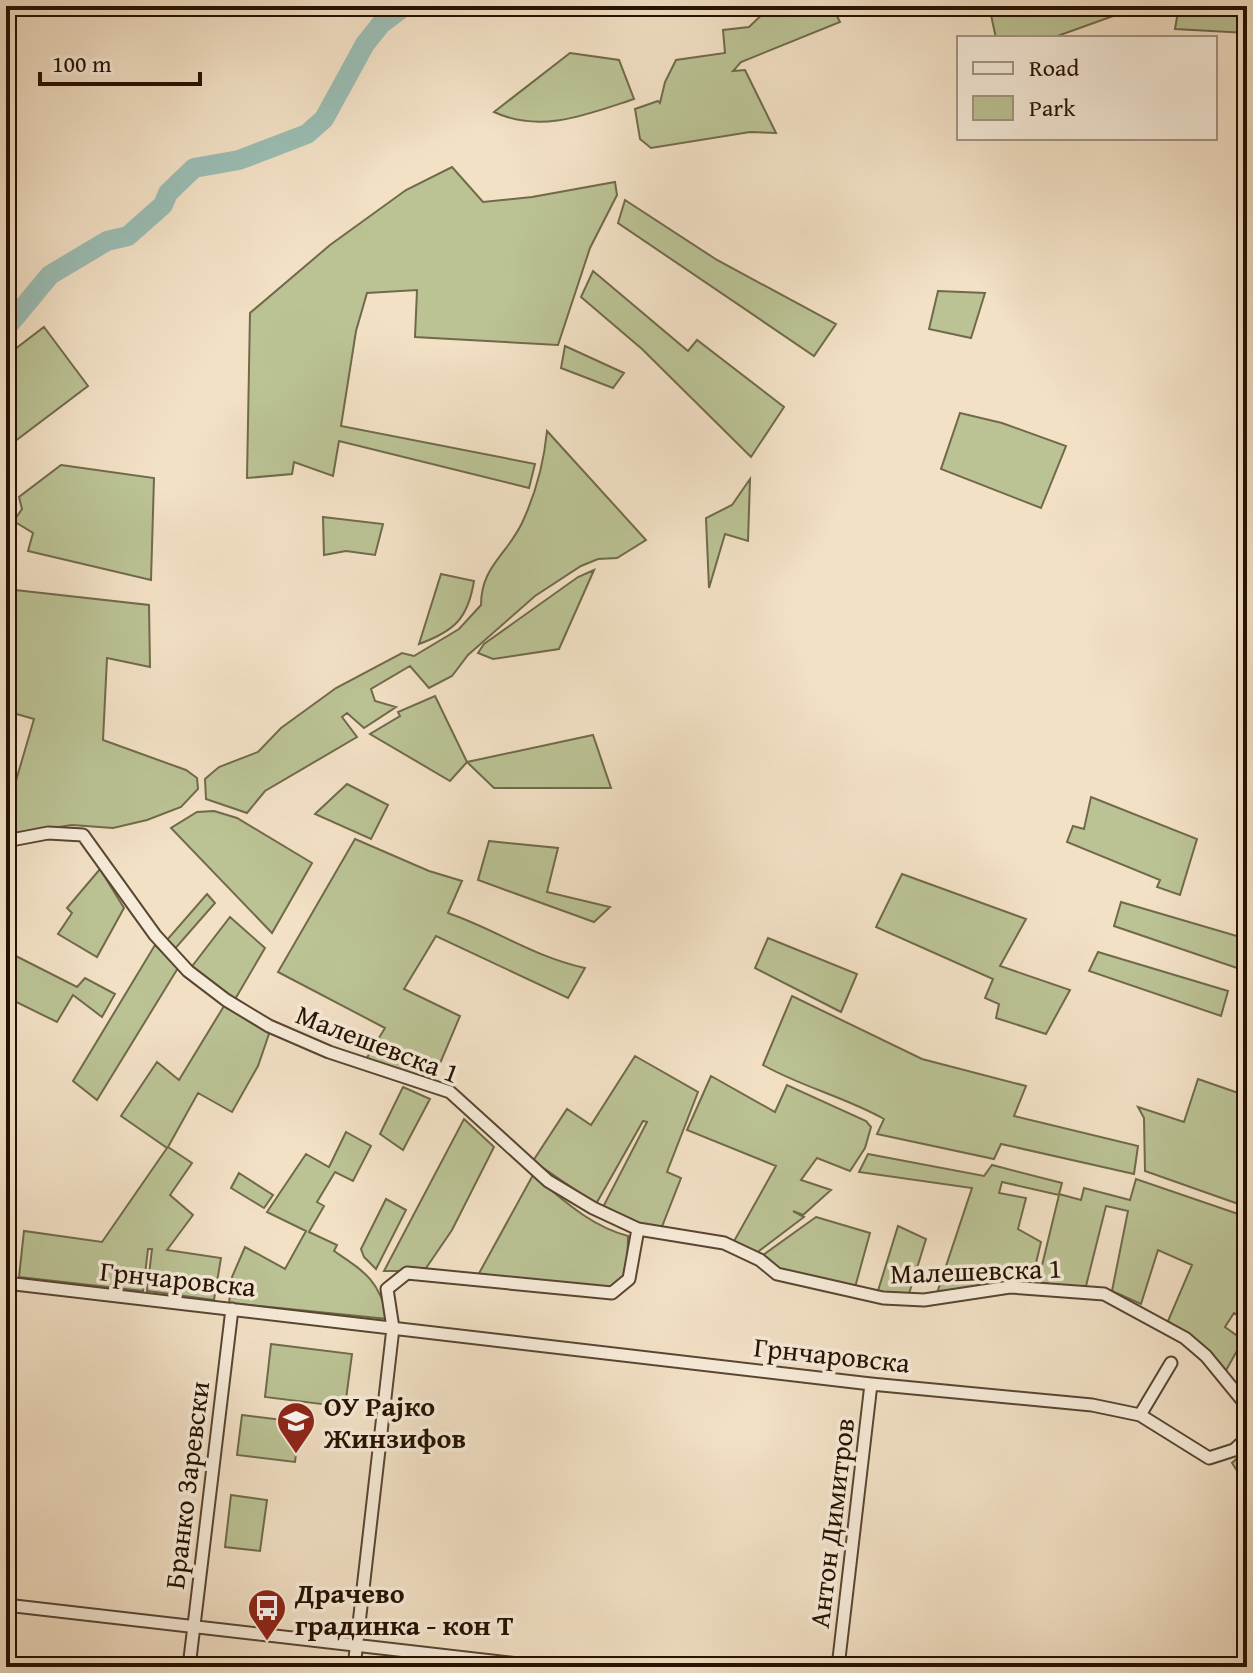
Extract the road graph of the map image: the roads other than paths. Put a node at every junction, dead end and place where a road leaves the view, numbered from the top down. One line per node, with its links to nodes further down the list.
1 (6, 841): 2 (street, Малешевска 1)
2 (638, 1229): 5 (street); 8 (street, Малешевска 1)
3 (6, 1283): 4 (street, Грнчаровска)
4 (232, 1309): 5 (street, Грнчаровска); 12 (street, Бранко Заревски)
5 (393, 1328): 7 (street, Грнчаровска); 13 (street)
6 (1171, 1363): 9 (street)
7 (871, 1384): 9 (street, Грнчаровска); 17 (street, Антон Димитров)
8 (1247, 1406)
9 (1140, 1415): 10 (street, Грнчаровска)
10 (1247, 1438)
11 (6, 1605): 12 (street)
12 (194, 1625): 13 (street); 14 (street, Бранко Заревски)
13 (356, 1646): 15 (street); 16 (street)
14 (189, 1667)
15 (354, 1667)
16 (545, 1667)
17 (838, 1667)

